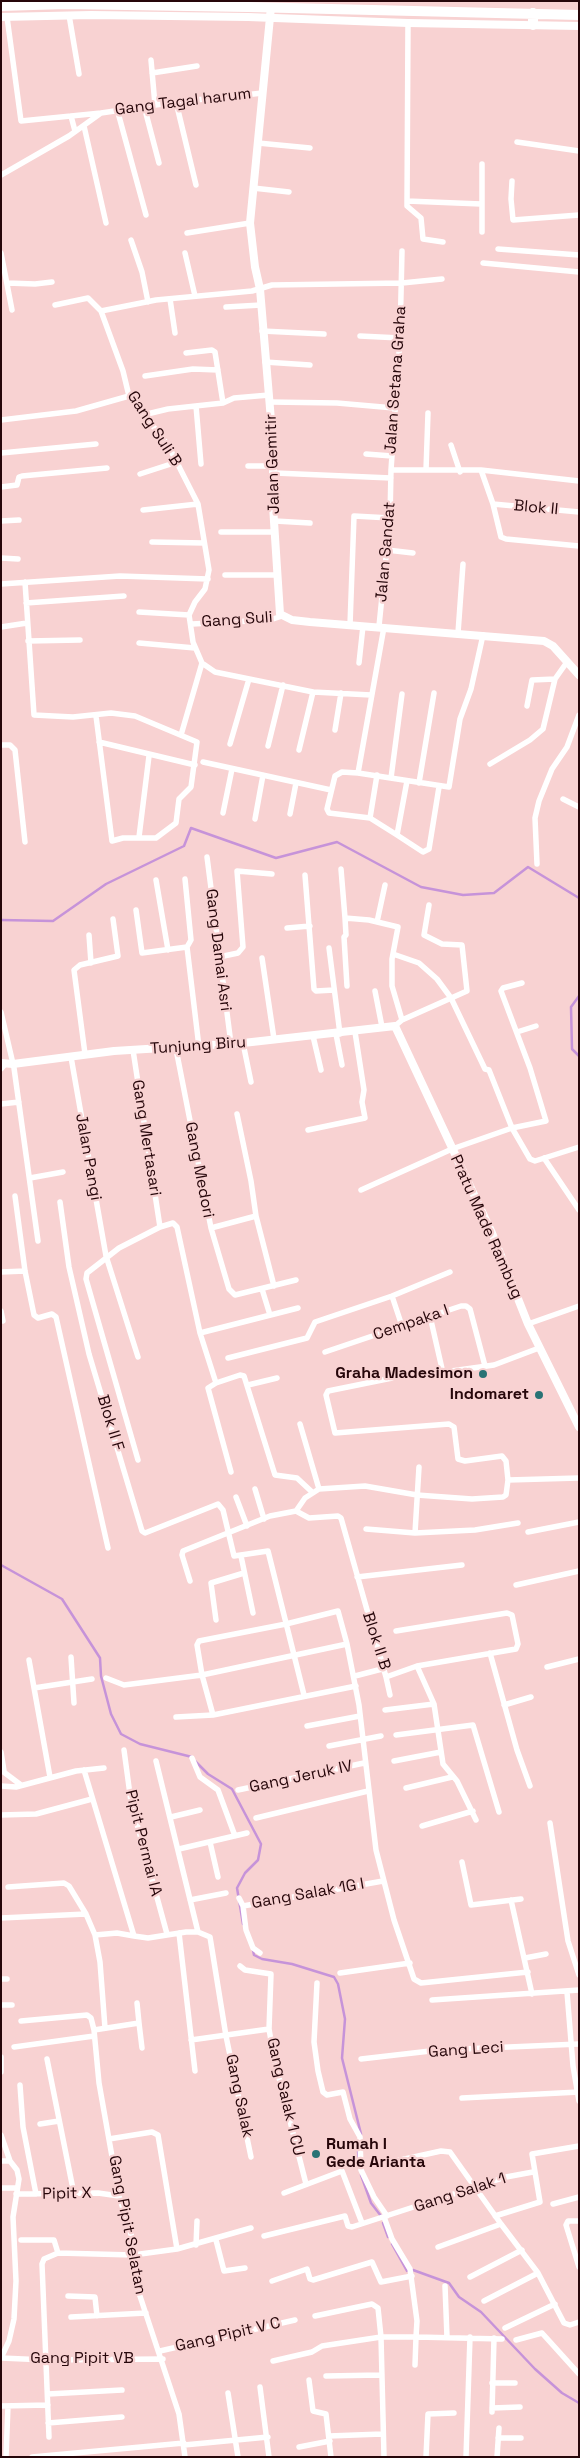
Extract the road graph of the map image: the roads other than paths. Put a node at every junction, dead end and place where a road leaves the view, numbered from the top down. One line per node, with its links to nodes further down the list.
1 (1, 6): 2 (highway)
2 (271, 9): 3 (highway); 4 (street); 7 (street); 14 (street, Jalan Gemitir)
3 (533, 13): 5 (highway); 8 (highway)
4 (69, 15): 6 (street); 13 (street)
5 (579, 15)
6 (4, 17): 20 (street)
7 (408, 23): 8 (street); 34 (street)
8 (532, 26): 9 (street)
9 (579, 26)
10 (151, 60): 12 (street)
11 (197, 66): 12 (street)
12 (152, 73): 16 (street)
13 (79, 74)
14 (263, 93): 15 (street, Gang Tagal harum); 24 (street, Jalan Gemitir)
15 (176, 102): 16 (street, Gang Tagal harum); 31 (street)
16 (154, 105): 17 (street, Gang Tagal harum)
17 (144, 106): 18 (street, Gang Tagal harum); 27 (street)
18 (117, 109): 19 (street, Gang Tagal harum); 36 (street)
19 (101, 113): 20 (street); 21 (street, Gang Tagal harum)
20 (71, 116): 22 (street)
21 (84, 126): 22 (street, Gang Tagal harum); 38 (street)
22 (75, 132): 29 (street, Gang Tagal harum)
23 (517, 142): 26 (street)
24 (258, 143): 25 (street); 32 (street, Jalan Gemitir)
25 (310, 148)
26 (579, 151)
27 (159, 163)
28 (482, 164): 35 (street)
29 (1, 175)
30 (512, 181): 37 (street)
31 (196, 185)
32 (253, 188): 33 (street); 39 (street, Jalan Gemitir)
33 (289, 192)
34 (407, 201): 35 (street); 43 (street)
35 (481, 204): 40 (street)
36 (146, 215)
37 (579, 215)
38 (106, 223)
39 (250, 223): 41 (street); 56 (street, Jalan Gemitir)
40 (482, 232)
41 (186, 233)
42 (131, 240): 60 (street)
43 (443, 242)
44 (498, 249): 48 (street)
45 (402, 251): 54 (street, Jalan Setana Graha)
46 (1, 253): 53 (street)
47 (185, 253): 58 (street)
48 (579, 255)
49 (482, 263): 50 (street)
50 (579, 272)
51 (442, 278): 54 (street)
52 (52, 282): 53 (street)
53 (7, 283): 64 (street)
54 (402, 283): 56 (street); 70 (street, Jalan Setana Graha)
55 (249, 285): 57 (street)
56 (260, 289): 57 (street); 62 (street, Jalan Gemitir)
57 (252, 291): 58 (street)
58 (195, 296): 59 (street)
59 (170, 299): 60 (street); 67 (street)
60 (148, 302): 65 (street)
61 (55, 305): 65 (street)
62 (261, 305): 63 (street); 66 (street, Jalan Gemitir)
63 (226, 306)
64 (12, 310)
65 (101, 311): 76 (street, Gang Suli B)
66 (262, 331): 68 (street); 72 (street, Jalan Gemitir)
67 (175, 332)
68 (324, 334)
69 (360, 336): 70 (street)
70 (400, 338): 80 (street, Jalan Setana Graha)
71 (186, 353): 74 (street)
72 (265, 362): 73 (street); 77 (street, Jalan Gemitir)
73 (310, 366)
74 (218, 370): 75 (street); 78 (street)
75 (145, 376)
76 (129, 396): 82 (street, Gang Suli B); 83 (street)
77 (269, 398): 78 (street); 80 (street); 93 (street, Jalan Gemitir)
78 (223, 403): 79 (street)
79 (196, 406): 82 (street); 90 (street)
80 (394, 408): 88 (street, Jalan Setana Graha)
81 (428, 413): 95 (street)
82 (143, 415): 89 (street, Gang Suli B)
83 (1, 420)
84 (96, 444): 86 (street)
85 (452, 445): 97 (street)
86 (1, 453)
87 (366, 454): 88 (street)
88 (392, 456): 94 (street, Jalan Setana Graha)
89 (177, 462): 98 (street); 102 (street, Gang Suli B)
90 (201, 464)
91 (248, 466): 93 (street)
92 (107, 468): 101 (street)
93 (274, 469): 99 (street); 109 (street, Jalan Gemitir)
94 (391, 470): 95 (street); 99 (street, Jalan Setana Graha)
95 (426, 470): 97 (street)
96 (481, 470): 97 (street); 100 (street); 103 (street)
97 (460, 472)
98 (140, 474)
99 (390, 478): 106 (street, Jalan Sandat)
100 (579, 481)
101 (1, 487)
102 (198, 504): 104 (street); 114 (street, Gang Suli B)
103 (493, 504): 105 (street, Blok II); 115 (street)
104 (143, 510)
105 (579, 512)
106 (390, 518): 116 (street, Jalan Sandat); 133 (street)
107 (19, 520): 108 (street)
108 (1, 521)
109 (275, 521): 110 (street); 112 (street, Jalan Gemitir)
110 (310, 523)
111 (221, 532): 112 (street)
112 (275, 532): 122 (street, Jalan Gemitir)
113 (152, 542): 114 (street)
114 (204, 543): 123 (street, Gang Suli B)
115 (579, 546)
116 (387, 550): 117 (street); 136 (street, Jalan Sandat)
117 (413, 553)
118 (1, 558): 119 (street)
119 (18, 559)
120 (463, 564): 137 (street)
121 (225, 575): 122 (street)
122 (277, 575): 130 (street, Jalan Gemitir)
123 (208, 579): 124 (street); 129 (street)
124 (25, 582): 125 (street); 127 (street)
125 (1, 584)
126 (124, 596): 127 (street)
127 (26, 603): 131 (street)
128 (138, 612): 129 (street)
129 (189, 615): 132 (street)
130 (282, 616): 132 (street, Gang Suli); 133 (street)
131 (27, 623): 135 (street); 140 (street)
132 (192, 624): 142 (street)
133 (350, 625): 134 (street)
134 (363, 626): 136 (street); 145 (street)
135 (1, 627)
136 (381, 627): 137 (street); 154 (street, Jalan Sandat)
137 (458, 633): 138 (street)
138 (483, 635): 143 (street); 177 (street)
139 (80, 640): 140 (street)
140 (28, 641): 157 (street)
141 (139, 643): 142 (street)
142 (195, 648): 144 (street)
143 (567, 662): 146 (street); 148 (street)
144 (202, 663): 147 (street); 159 (street)
145 (359, 663)
146 (579, 675)
147 (249, 679): 149 (street); 161 (street)
148 (555, 679): 155 (street); 167 (street)
149 (283, 685): 150 (street); 163 (street)
150 (313, 692): 152 (street); 164 (street)
151 (434, 693): 176 (street)
152 (341, 694): 154 (street); 158 (street)
153 (402, 694): 173 (street)
154 (371, 695): 170 (street, Jalan Sandat)
155 (527, 706)
156 (579, 715): 189 (street)
157 (96, 716): 159 (street); 160 (street)
158 (335, 730)
159 (180, 735): 168 (street)
160 (99, 742): 165 (street); 186 (street)
161 (230, 744)
162 (1, 745): 187 (street)
163 (268, 746)
164 (299, 750)
165 (149, 756): 168 (street); 186 (street)
166 (203, 762): 169 (street)
167 (490, 764)
168 (195, 765): 186 (street)
169 (232, 769): 171 (street); 181 (street)
170 (358, 773): 172 (street); 178 (street)
171 (263, 775): 175 (street); 184 (street)
172 (377, 775): 173 (street); 183 (street)
173 (391, 778): 174 (street)
174 (408, 781): 176 (street); 185 (street)
175 (296, 783): 178 (street); 182 (street)
176 (419, 783): 177 (street)
177 (439, 787): 185 (street)
178 (331, 790): 183 (street)
179 (564, 799): 180 (street)
180 (579, 807)
181 (223, 813)
182 (290, 814)
183 (370, 818): 185 (street)
184 (254, 819)
185 (397, 835)
186 (139, 837)
187 (25, 842)
188 (208, 857): 208 (street, Gang Damai Asri)
189 (537, 864)
190 (341, 869): 199 (street)
191 (272, 874): 208 (street)
192 (305, 875): 201 (street)
193 (184, 879): 204 (street)
194 (156, 880): 206 (street)
195 (385, 885): 200 (street)
196 (429, 905): 215 (street)
197 (136, 910): 206 (street)
198 (113, 918): 210 (street)
199 (345, 918): 200 (street); 212 (street)
200 (377, 922): 207 (street)
201 (310, 926): 202 (street); 213 (street)
202 (287, 928)
203 (89, 935): 210 (street)
204 (187, 947): 206 (street); 228 (street)
205 (329, 948): 213 (street)
206 (168, 950)
207 (393, 954): 215 (street); 217 (street)
208 (218, 957): 227 (street, Gang Damai Asri)
209 (262, 958): 225 (street)
210 (91, 963): 231 (street)
211 (522, 983): 222 (street)
212 (348, 986)
213 (334, 990): 223 (street)
214 (375, 991): 220 (street)
215 (451, 998): 217 (street); 240 (street)
216 (1, 1012): 233 (street)
217 (402, 1020): 218 (street)
218 (395, 1026): 220 (street, Tunjung Biru); 243 (street, Pratu Made Rambug)
219 (536, 1026): 222 (street)
220 (382, 1027): 221 (street, Tunjung Biru)
221 (355, 1032): 223 (street, Tunjung Biru); 241 (street)
222 (517, 1032): 240 (street)
223 (338, 1034): 224 (street, Tunjung Biru); 234 (street)
224 (313, 1036): 225 (street, Tunjung Biru); 235 (street)
225 (274, 1039): 226 (street, Tunjung Biru)
226 (243, 1043): 227 (street, Tunjung Biru); 236 (street)
227 (230, 1044): 228 (street, Tunjung Biru)
228 (199, 1047): 229 (street, Tunjung Biru)
229 (176, 1049): 230 (street, Tunjung Biru); 253 (street, Gang Medori)
230 (132, 1050): 231 (street, Tunjung Biru); 252 (street, Gang Mertasari)
231 (85, 1054): 232 (street, Tunjung Biru)
232 (70, 1057): 233 (street, Tunjung Biru); 255 (street, Jalan Pangi)
233 (5, 1065): 237 (street)
234 (342, 1065)
235 (320, 1070)
236 (251, 1082)
237 (19, 1102): 238 (street); 246 (street)
238 (1, 1104)
239 (237, 1114): 251 (street)
240 (512, 1128): 243 (street); 244 (street)
241 (308, 1130)
242 (579, 1147): 244 (street)
243 (452, 1149): 247 (street); 269 (street, Pratu Made Rambug)
244 (544, 1158): 250 (street)
245 (63, 1172): 246 (street)
246 (30, 1178): 254 (street)
247 (361, 1190)
248 (15, 1196): 256 (street)
249 (60, 1202): 303 (street, Blok II F)
250 (579, 1210)
251 (256, 1216): 253 (street); 260 (street)
252 (160, 1227): 255 (street); 271 (street)
253 (210, 1228): 261 (street, Gang Medori)
254 (38, 1241)
255 (106, 1256): 274 (street, Jalan Pangi); 285 (street)
256 (25, 1271): 257 (street); 304 (street)
257 (1, 1272)
258 (450, 1272): 262 (street)
259 (296, 1280): 260 (street)
260 (274, 1286): 261 (street)
261 (262, 1289): 266 (street)
262 (392, 1296): 270 (street); 275 (street)
263 (579, 1306): 269 (street)
264 (298, 1308): 266 (street)
265 (1, 1311): 268 (street)
266 (270, 1315): 271 (street)
267 (430, 1316): 270 (street, Cempaka I); 276 (street, Cempaka I); 277 (street)
268 (3, 1321)
269 (528, 1324): 272 (street, Pratu Made Rambug)
270 (402, 1326): 273 (street, Cempaka I)
271 (200, 1333): 281 (street)
272 (540, 1348): 276 (street); 284 (street, Pratu Made Rambug)
273 (325, 1352)
274 (138, 1358)
275 (228, 1358)
276 (485, 1366): 277 (street)
277 (443, 1373): 278 (street)
278 (423, 1375)
279 (277, 1378): 282 (street)
280 (392, 1378): 289 (street)
281 (216, 1383): 282 (street); 287 (street)
282 (248, 1385): 292 (street)
283 (300, 1424): 291 (street)
284 (579, 1427)
285 (138, 1460)
286 (419, 1467): 293 (street)
287 (231, 1472)
288 (579, 1478): 289 (street)
289 (508, 1480): 293 (street)
290 (255, 1489): 296 (street)
291 (319, 1489): 292 (street); 293 (street)
292 (312, 1492): 295 (street)
293 (416, 1495): 302 (street)
294 (236, 1497): 299 (street)
295 (296, 1511): 296 (street); 309 (street, Blok II B)
296 (264, 1519): 299 (street)
297 (579, 1522): 301 (street)
298 (518, 1523): 302 (street)
299 (247, 1526): 303 (street)
300 (366, 1529): 302 (street)
301 (528, 1532)
302 (415, 1533)
303 (228, 1534): 305 (street); 310 (street)
304 (108, 1548)
305 (241, 1556): 308 (street); 314 (street)
306 (462, 1566): 309 (street)
307 (579, 1571): 311 (street)
308 (244, 1573): 312 (street); 313 (street)
309 (356, 1577): 324 (street, Blok II B)
310 (190, 1581)
311 (516, 1584)
312 (253, 1613)
313 (216, 1620)
314 (286, 1624): 316 (street); 318 (street); 325 (street)
315 (396, 1631): 317 (street)
316 (347, 1644): 318 (street); 326 (street)
317 (490, 1653): 322 (street); 338 (street)
318 (294, 1656): 325 (street); 333 (street)
319 (71, 1657): 330 (street)
320 (579, 1659): 323 (street)
321 (29, 1660): 332 (street)
322 (417, 1666): 327 (street, Blok II B); 337 (street, Blok II B)
323 (547, 1667)
324 (382, 1669): 326 (street); 327 (street, Blok II B)
325 (202, 1676): 328 (street); 340 (street)
326 (355, 1676): 331 (street)
327 (386, 1677): 334 (street)
328 (106, 1678)
329 (92, 1679): 330 (street)
330 (72, 1682): 332 (street); 336 (street)
331 (356, 1686): 333 (street); 341 (street)
332 (34, 1688): 359 (street)
333 (304, 1695): 340 (street)
334 (390, 1695)
335 (531, 1697): 338 (street)
336 (74, 1703)
337 (434, 1704): 339 (street); 344 (street, Blok II B)
338 (504, 1705): 363 (street)
339 (385, 1710)
340 (213, 1716): 342 (street)
341 (360, 1716): 343 (street); 347 (street)
342 (176, 1717)
343 (307, 1726)
344 (438, 1728): 345 (street); 351 (street, Blok II B); 370 (street)
345 (396, 1735)
346 (381, 1736): 347 (street)
347 (362, 1740): 348 (street); 355 (street)
348 (329, 1746)
349 (124, 1750): 395 (street, Pipit Permai IA)
350 (1, 1752): 358 (street)
351 (441, 1752): 354 (street); 360 (street, Blok II B)
352 (192, 1758): 378 (street)
353 (156, 1760): 372 (street)
354 (394, 1760)
355 (364, 1763): 365 (street, Gang Jeruk IV); 366 (street)
356 (104, 1768): 357 (street)
357 (84, 1770): 359 (street); 367 (street)
358 (3, 1771): 361 (street)
359 (50, 1777): 361 (street)
360 (452, 1777): 364 (street); 369 (street, Blok II B)
361 (21, 1785): 362 (street)
362 (1, 1786)
363 (530, 1786)
364 (406, 1788)
365 (238, 1790)
366 (368, 1791): 373 (street); 383 (street)
367 (92, 1799): 371 (street); 397 (street)
368 (200, 1810): 372 (street)
369 (472, 1811): 374 (street, Blok II B); 376 (street)
370 (499, 1812)
371 (1, 1815)
372 (171, 1817): 380 (street)
373 (256, 1818)
374 (476, 1820)
375 (550, 1823): 405 (street)
376 (422, 1826)
377 (247, 1833): 378 (street)
378 (235, 1836): 379 (street)
379 (210, 1842): 380 (street); 382 (street)
380 (179, 1849): 388 (street)
381 (462, 1862): 389 (street)
382 (218, 1877)
383 (383, 1881): 390 (street, Gang Salak 1G I); 401 (street)
384 (8, 1886): 391 (street)
385 (226, 1893): 388 (street)
386 (240, 1898): 390 (street, Gang Salak 1G I)
387 (521, 1899): 389 (street)
388 (190, 1900): 393 (street)
389 (511, 1900): 400 (street)
390 (243, 1906): 398 (street)
391 (86, 1914): 392 (street); 396 (street)
392 (1, 1918)
393 (198, 1932): 394 (street); 419 (street, Gang Salak)
394 (179, 1933): 395 (street); 420 (street)
395 (167, 1934): 397 (street)
396 (95, 1935): 397 (street); 416 (street)
397 (134, 1936)
398 (260, 1953)
399 (546, 1954): 400 (street)
400 (525, 1958): 403 (street)
401 (410, 1963): 403 (street); 404 (street)
402 (240, 1966): 417 (street)
403 (528, 1972): 409 (street)
404 (340, 1973)
405 (579, 1975)
406 (317, 1983): 455 (street)
407 (579, 1990): 408 (street)
408 (567, 1992): 409 (street); 422 (street)
409 (532, 1994): 410 (street)
410 (432, 2000)
411 (137, 2003): 415 (street)
412 (1, 2005): 413 (street)
413 (12, 2005)
414 (21, 2021): 418 (street)
415 (139, 2023): 416 (street); 424 (street)
416 (105, 2028): 418 (street)
417 (269, 2029): 419 (street, Gang Salak 1 CU); 444 (street, Gang Salak 1 CU)
418 (94, 2033): 423 (street); 437 (street, Gang Pipit Selatan)
419 (226, 2036): 420 (street, Gang Salak 1 CU); 439 (street, Gang Salak)
420 (191, 2040): 428 (street)
421 (579, 2044): 422 (street, Gang Leci)
422 (570, 2045): 427 (street, Gang Leci); 431 (street)
423 (14, 2047)
424 (142, 2048)
425 (1, 2057): 429 (street)
426 (47, 2059): 434 (street)
427 (361, 2059)
428 (195, 2071)
429 (1, 2072)
430 (20, 2085): 449 (street)
431 (577, 2092): 432 (street); 433 (street)
432 (462, 2098)
433 (579, 2102)
434 (59, 2121): 435 (street); 450 (street)
435 (40, 2124)
436 (1, 2135): 441 (street)
437 (110, 2139): 451 (street, Gang Pipit Selatan); 466 (street)
438 (579, 2146): 443 (street)
439 (251, 2156)
440 (1, 2161): 441 (street)
441 (10, 2161): 447 (street)
442 (382, 2164): 445 (street)
443 (533, 2172): 445 (street, Gang Salak 1); 454 (street)
444 (306, 2184): 448 (street); 458 (street)
445 (474, 2187): 454 (street); 455 (street, Gang Salak 1)
446 (1, 2188): 447 (street, Pipit X)
447 (16, 2191): 449 (street, Pipit X); 495 (street)
448 (284, 2193)
449 (36, 2194): 450 (street, Pipit X)
450 (74, 2194): 451 (street, Pipit X)
451 (119, 2196): 469 (street, Gang Pipit Selatan)
452 (579, 2197): 453 (street)
453 (553, 2204)
454 (495, 2216): 459 (street)
455 (385, 2217): 458 (street, Gang Salak 1); 473 (street)
456 (197, 2221): 464 (street)
457 (579, 2221): 470 (street)
458 (362, 2223): 461 (street)
459 (501, 2224): 465 (street); 467 (street)
460 (251, 2228): 463 (street)
461 (264, 2236)
462 (21, 2240): 468 (street)
463 (216, 2240): 464 (street); 471 (street)
464 (196, 2245): 466 (street)
465 (438, 2247)
466 (177, 2249): 469 (street)
467 (522, 2250): 472 (street); 474 (street)
468 (58, 2253): 469 (street); 497 (street)
469 (133, 2255): 480 (street, Gang Pipit Selatan)
470 (579, 2267)
471 (245, 2268)
472 (538, 2273): 478 (street); 479 (street)
473 (412, 2276): 475 (street); 488 (street)
474 (470, 2277)
475 (272, 2281)
476 (445, 2286): 489 (street)
477 (68, 2296): 481 (street)
478 (484, 2301)
479 (555, 2304): 485 (street); 486 (street)
480 (146, 2313): 481 (street); 494 (street, Gang Pipit Selatan)
481 (98, 2316): 483 (street)
482 (315, 2316): 487 (street)
483 (71, 2317)
484 (295, 2320): 494 (street, Gang Pipit V C)
485 (579, 2322)
486 (505, 2328)
487 (381, 2337): 488 (street); 498 (street); 501 (street)
488 (416, 2337): 489 (street); 499 (street)
489 (447, 2337): 490 (street)
490 (470, 2337): 491 (street); 534 (street)
491 (494, 2338): 492 (street); 504 (street)
492 (502, 2339)
493 (516, 2340): 500 (street)
494 (160, 2351): 496 (street, Gang Pipit Selatan)
495 (1, 2358): 497 (street, Gang Pipit VB)
496 (163, 2359): 497 (street, Gang Pipit VB); 524 (street, Gang Pipit Selatan)
497 (46, 2360): 508 (street)
498 (273, 2360)
499 (415, 2365)
500 (579, 2374)
501 (380, 2375): 502 (street); 517 (street)
502 (326, 2376)
503 (309, 2380): 522 (street)
504 (492, 2383): 505 (street); 512 (street)
505 (515, 2383)
506 (260, 2386): 518 (street)
507 (122, 2390): 508 (street)
508 (48, 2394): 510 (street)
509 (228, 2394): 523 (street)
510 (48, 2405): 511 (street); 515 (street)
511 (4, 2406): 526 (street)
512 (520, 2407)
513 (454, 2413): 533 (street)
514 (122, 2418): 515 (street)
515 (48, 2423): 519 (street)
516 (499, 2428): 520 (street)
517 (382, 2434): 522 (street); 532 (street)
518 (268, 2436): 523 (street); 530 (street)
519 (49, 2437)
520 (498, 2438): 521 (street); 535 (street)
521 (521, 2438)
522 (329, 2439): 525 (street); 531 (street)
523 (235, 2440): 524 (street); 529 (street)
524 (184, 2444): 527 (street); 528 (street, Gang Pipit Selatan)
525 (299, 2447)
526 (6, 2457)
527 (32, 2457)
528 (185, 2457)
529 (238, 2457)
530 (270, 2457)
531 (331, 2457)
532 (384, 2457)
533 (426, 2457)
534 (466, 2457)
535 (497, 2457)

